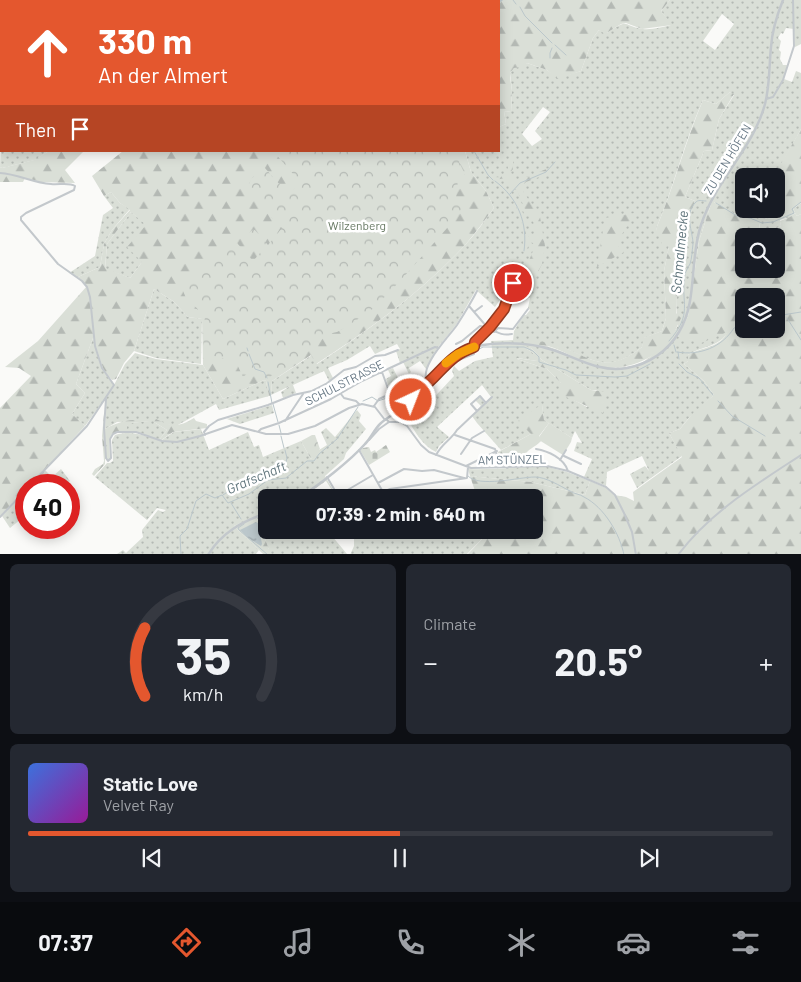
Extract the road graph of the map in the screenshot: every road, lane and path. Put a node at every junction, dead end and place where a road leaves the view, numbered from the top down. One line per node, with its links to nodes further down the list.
1 (783, 0): 3 (street, ZU DEN HÖFEN)
2 (792, 0): 3 (street)
3 (766, 99): 17 (street, ZU DEN HÖFEN)
4 (0, 173): 23 (street)
5 (517, 276): 11 (street)
6 (477, 291): 7 (street)
7 (469, 306): 10 (street); 15 (street)
8 (482, 306): 10 (street)
9 (528, 309): 12 (street)
10 (474, 312): 11 (street)
11 (488, 329): 12 (street); 14 (street); 17 (street)
12 (494, 332): 13 (street)
13 (512, 334)
14 (456, 344)
15 (439, 348): 19 (street, SCHULSTRASSE); 20 (street)
16 (398, 350): 21 (street)
17 (473, 350): 18 (street); 20 (street, ZU DEN HÖFEN)
18 (461, 359)
19 (382, 372): 22 (street, SCHULSTRASSE); 28 (street)
20 (428, 382): 32 (street, ZU DEN HÖFEN)
21 (304, 394): 31 (street); 35 (street)
22 (341, 394): 26 (street); 31 (street, SCHULSTRASSE)
23 (107, 396): 27 (street); 29 (street)
24 (492, 397): 25 (street)
25 (486, 403): 30 (street); 30 (street)
26 (359, 404): 28 (street); 34 (street)
27 (100, 406): 29 (street); 51 (street)
28 (374, 406): 32 (street)
29 (105, 408): 35 (street)
30 (477, 411): 36 (street)
31 (285, 420): 34 (street, SCHULSTRASSE)
32 (387, 420): 39 (street, ZU DEN HÖFEN); 44 (street, AM STÜNZEL)
33 (484, 431): 37 (street)
34 (259, 432): 35 (street)
35 (205, 435)
36 (455, 435): 37 (street); 44 (street)
37 (469, 440): 41 (street); 42 (street)
38 (536, 449): 46 (street)
39 (359, 450): 52 (street); 53 (street, ZU DEN HÖFEN)
40 (566, 450): 45 (street)
41 (497, 451): 48 (street); 49 (street)
42 (461, 454)
43 (801, 455): 64 (street)
44 (436, 456): 48 (street, AM STÜNZEL)
45 (564, 456): 46 (street); 47 (street)
46 (560, 460): 50 (street)
47 (581, 464)
48 (467, 467): 49 (street, AM STÜNZEL); 54 (street)
49 (507, 468): 50 (street, AM STÜNZEL)
50 (568, 471): 63 (street, AM STÜNZEL)
51 (40, 474)
52 (374, 474): 55 (street); 58 (street)
53 (327, 477): 56 (street, ZU DEN HÖFEN); 57 (street)
54 (465, 478): 55 (street); 55 (street)
55 (378, 483)
56 (311, 489)
57 (335, 489)
58 (351, 489)
59 (15, 501): 61 (street)
60 (258, 516): 62 (street)
61 (0, 517)
62 (208, 554)
63 (636, 554)
64 (678, 554)

